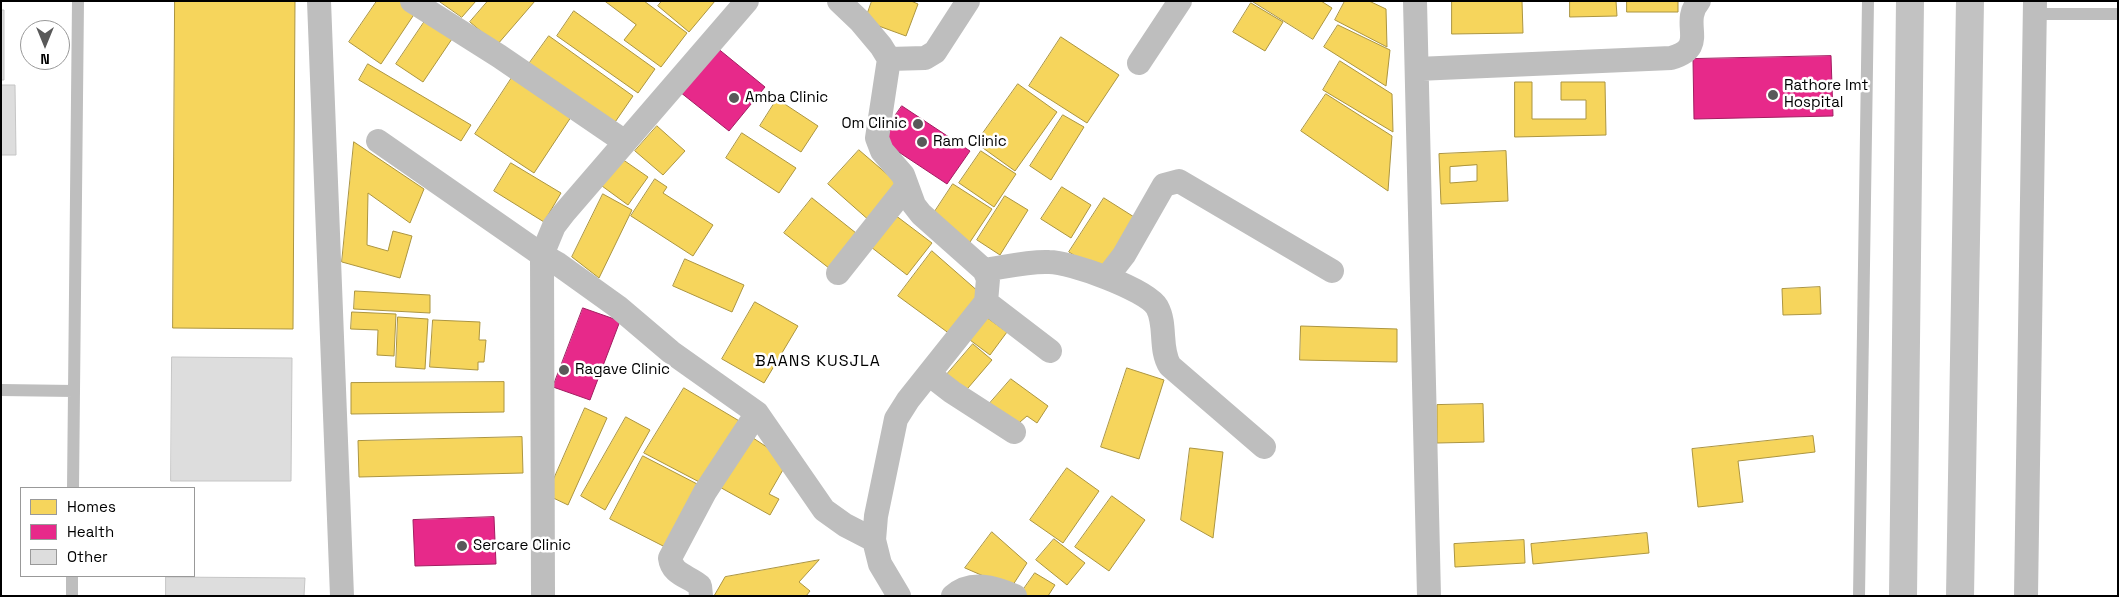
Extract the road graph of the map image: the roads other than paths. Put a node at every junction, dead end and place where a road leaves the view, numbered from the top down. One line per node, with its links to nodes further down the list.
1 (78, 1): 30 (lane)
2 (319, 1): 38 (street)
3 (412, 1): 19 (street)
4 (746, 1): 19 (street)
5 (840, 1): 15 (street)
6 (968, 1): 15 (street)
7 (1180, 1): 16 (street)
8 (1415, 1): 17 (street)
9 (1699, 1): 17 (street)
10 (1868, 1): 45 (lane)
11 (1910, 1): 46 (street)
12 (1970, 1): 47 (street)
13 (2035, 8): 14 (lane); 48 (street)
14 (2118, 14)
15 (889, 59): 20 (street)
16 (1139, 63)
17 (1417, 69): 44 (street)
18 (378, 141): 21 (street)
19 (625, 142): 21 (street)
20 (907, 186): 22 (street); 24 (street)
21 (542, 255): 31 (street); 39 (street)
22 (984, 270): 25 (street); 26 (street)
23 (1332, 272): 25 (street)
24 (838, 273)
25 (1107, 277): 33 (street)
26 (986, 302): 27 (street); 28 (street)
27 (1050, 351)
28 (930, 374): 32 (street); 35 (street)
29 (1, 390): 30 (lane)
30 (74, 391): 34 (lane)
31 (756, 413): 35 (street); 40 (street)
32 (1014, 432)
33 (1264, 447)
34 (73, 487)
35 (874, 540): 41 (street)
36 (72, 577): 37 (lane)
37 (72, 596)
38 (342, 596)
39 (542, 596)
40 (701, 596)
41 (899, 596)
42 (953, 596): 43 (street)
43 (1015, 596)
44 (1429, 596)
45 (1859, 596)
46 (1903, 596)
47 (1960, 596)
48 (2026, 596)

